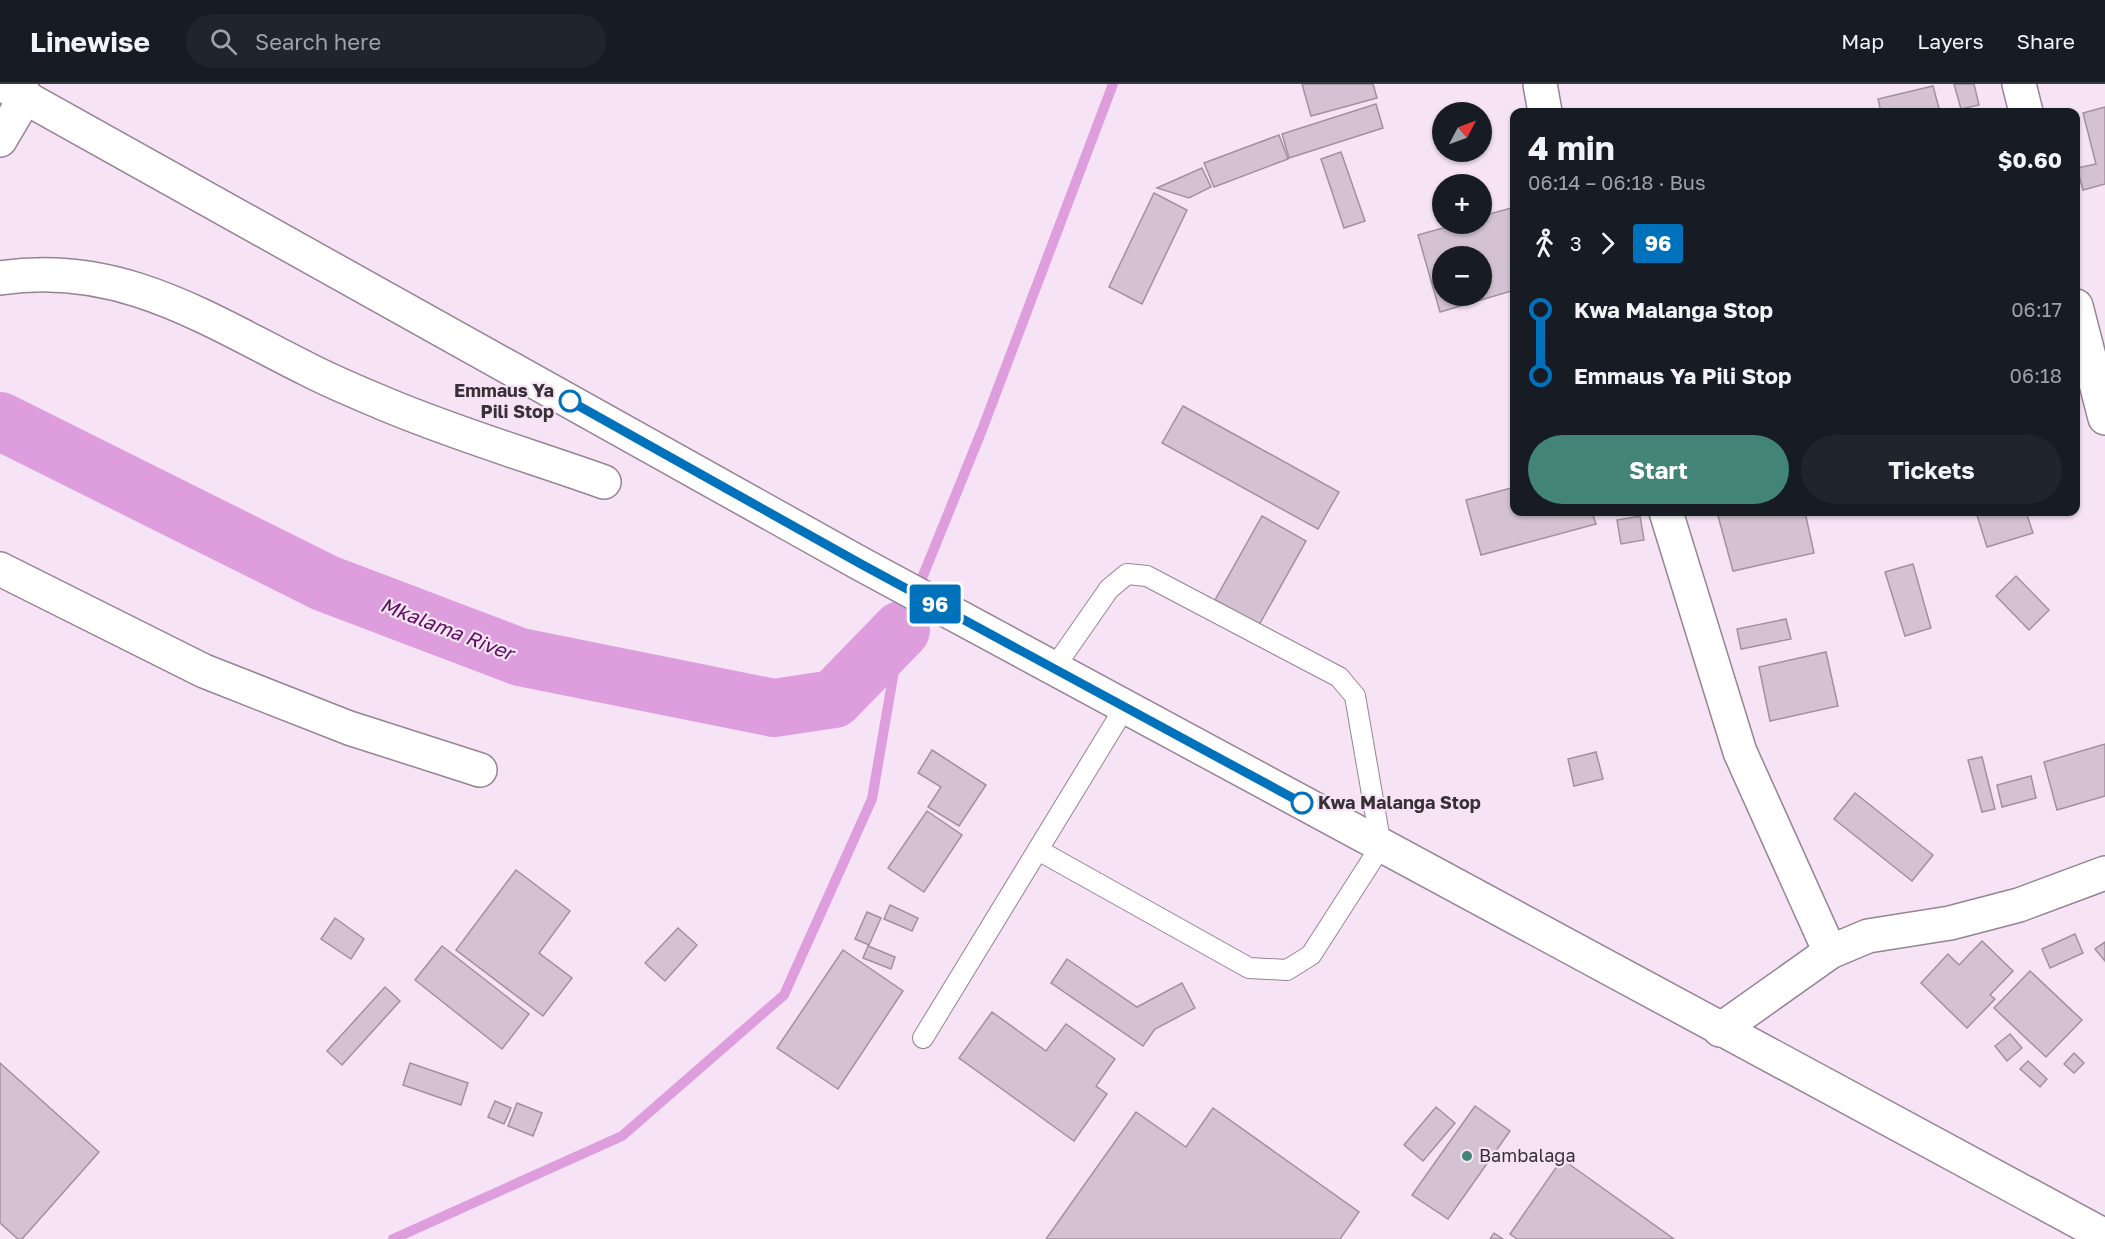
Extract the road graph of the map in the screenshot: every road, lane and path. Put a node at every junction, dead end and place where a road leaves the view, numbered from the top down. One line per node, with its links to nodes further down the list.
1 (1540, 84): 4 (main road)
2 (2019, 84): 5 (main road)
3 (14, 90): 6 (main road); 13 (main road)
4 (1544, 108)
5 (2025, 108)
6 (0, 140)
7 (0, 278): 10 (main road)
8 (2080, 321): 9 (main road)
9 (2105, 418)
10 (604, 482)
11 (1667, 516): 19 (main road)
12 (0, 569): 15 (main road)
13 (1054, 668): 14 (main road); 16 (lane)
14 (1125, 707): 16 (main road); 17 (lane)
15 (480, 770)
16 (1381, 846): 17 (lane); 20 (main road)
17 (1038, 850): 21 (lane)
18 (2105, 873): 19 (main road)
19 (1830, 952): 20 (main road)
20 (1720, 1030): 22 (main road)
21 (923, 1038)
22 (2105, 1236)

